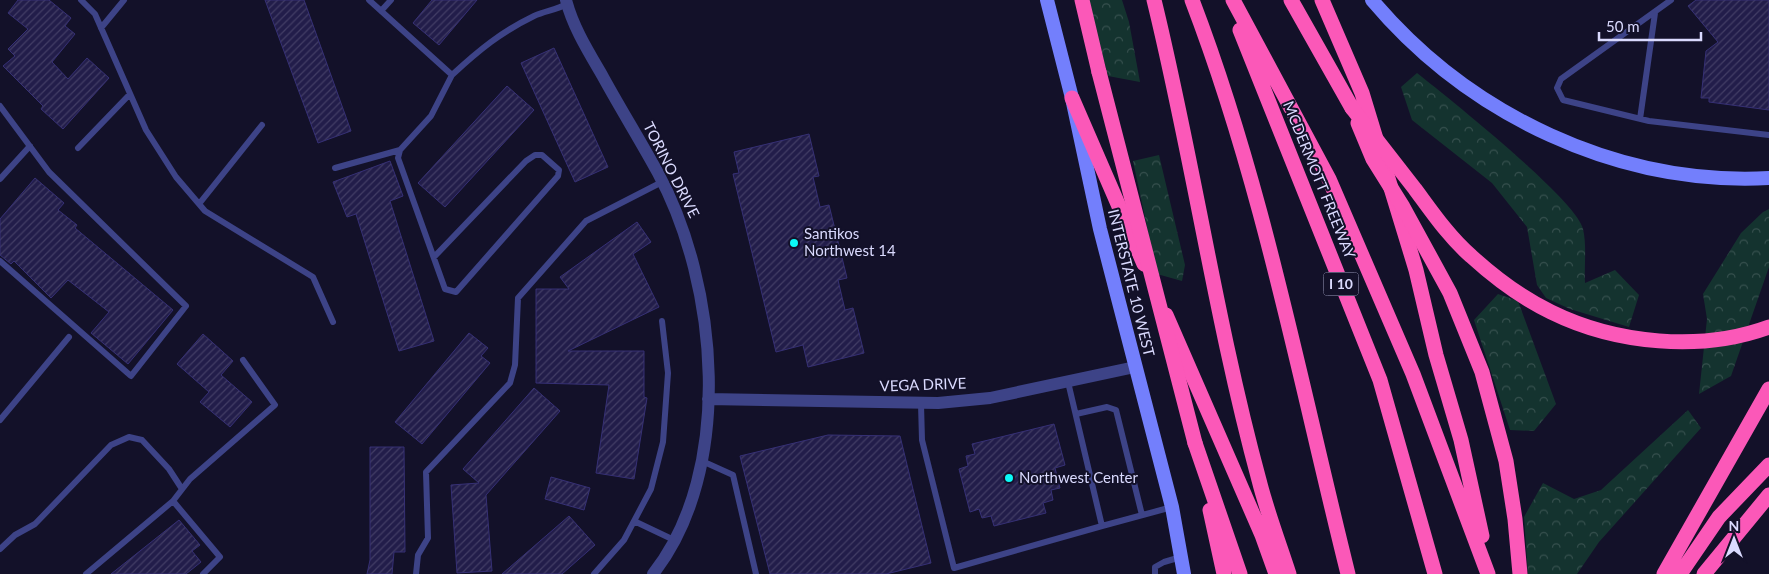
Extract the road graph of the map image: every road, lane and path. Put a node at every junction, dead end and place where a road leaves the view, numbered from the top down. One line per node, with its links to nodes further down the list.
1 (81, 0): 18 (lane)
2 (124, 0): 18 (lane)
3 (369, 0): 16 (lane)
4 (391, 0): 16 (lane)
5 (1047, 0): 21 (main road, INTERSTATE 10 WEST)
6 (1082, 0): 49 (highway, bridge)
7 (1154, 0): 75 (highway)
8 (1192, 0): 76 (highway)
9 (1228, 0): 77 (highway, MCDERMOTT FREEWAY / I 10)
10 (1233, 0): 78 (highway)
11 (1291, 0): 23 (highway)
12 (1322, 0): 78 (highway)
13 (1372, 0): 31 (main road)
14 (1671, 0): 17 (lane)
15 (566, 2): 19 (lane); 33 (street, TORINO DRIVE)
16 (382, 11): 19 (lane)
17 (1655, 13): 24 (lane); 24 (lane)
18 (101, 28): 20 (lane)
19 (452, 75): 29 (lane)
20 (130, 94): 28 (lane); 34 (lane)
21 (1072, 98): 42 (main road, INTERSTATE 10 WEST); 74 (highway)
22 (0, 106): 27 (lane)
23 (1352, 108): 39 (highway, bridge); 79 (highway, bridge)
24 (1640, 119): 26 (lane)
25 (262, 125): 34 (lane)
26 (1769, 135)
27 (30, 146): 32 (lane); 36 (lane)
28 (78, 148)
29 (400, 150): 30 (lane); 35 (lane)
30 (335, 168)
31 (1769, 178)
32 (0, 179)
33 (662, 182): 45 (street, TORINO DRIVE); 65 (lane)
34 (199, 204): 38 (lane)
35 (434, 257): 35 (lane)
36 (0, 261)
37 (662, 321): 57 (lane)
38 (333, 322)
39 (1769, 327)
40 (69, 337): 48 (lane)
41 (243, 360): 52 (lane)
42 (1135, 367): 43 (street, VEGA DRIVE); 55 (main road, INTERSTATE 10 WEST)
43 (1068, 382): 46 (street, VEGA DRIVE); 47 (lane)
44 (1769, 388): 80 (highway)
45 (708, 398): 46 (street, VEGA DRIVE); 50 (street, TORINO DRIVE)
46 (921, 404): 62 (lane)
47 (1076, 414): 56 (lane); 58 (lane)
48 (0, 420)
49 (1195, 443): 72 (highway); 73 (highway)
50 (702, 461): 59 (street, TORINO DRIVE); 68 (lane)
51 (1769, 465): 81 (highway)
52 (182, 489): 54 (lane); 60 (lane)
53 (1769, 495): 82 (highway)
54 (173, 501): 63 (lane); 64 (lane)
55 (1172, 507): 56 (lane); 61 (main road, INTERSTATE 10 WEST)
56 (1142, 515): 58 (lane)
57 (634, 520): 59 (lane); 66 (lane)
58 (1102, 526): 62 (lane)
59 (674, 540): 67 (street, TORINO DRIVE)
60 (0, 550)
61 (1181, 556): 70 (lane); 71 (main road, INTERSTATE 10 WEST)
62 (954, 568): 69 (lane)
63 (86, 574)
64 (203, 574)
65 (416, 574)
66 (594, 574)
67 (653, 574)
68 (756, 574)
69 (947, 574)
70 (1154, 574)
71 (1184, 574)
72 (1224, 574)
73 (1240, 574)
74 (1276, 574)
75 (1289, 574)
76 (1348, 574)
77 (1435, 574)
78 (1490, 574)
79 (1520, 574)
80 (1664, 574)
81 (1680, 574)
82 (1704, 574)

